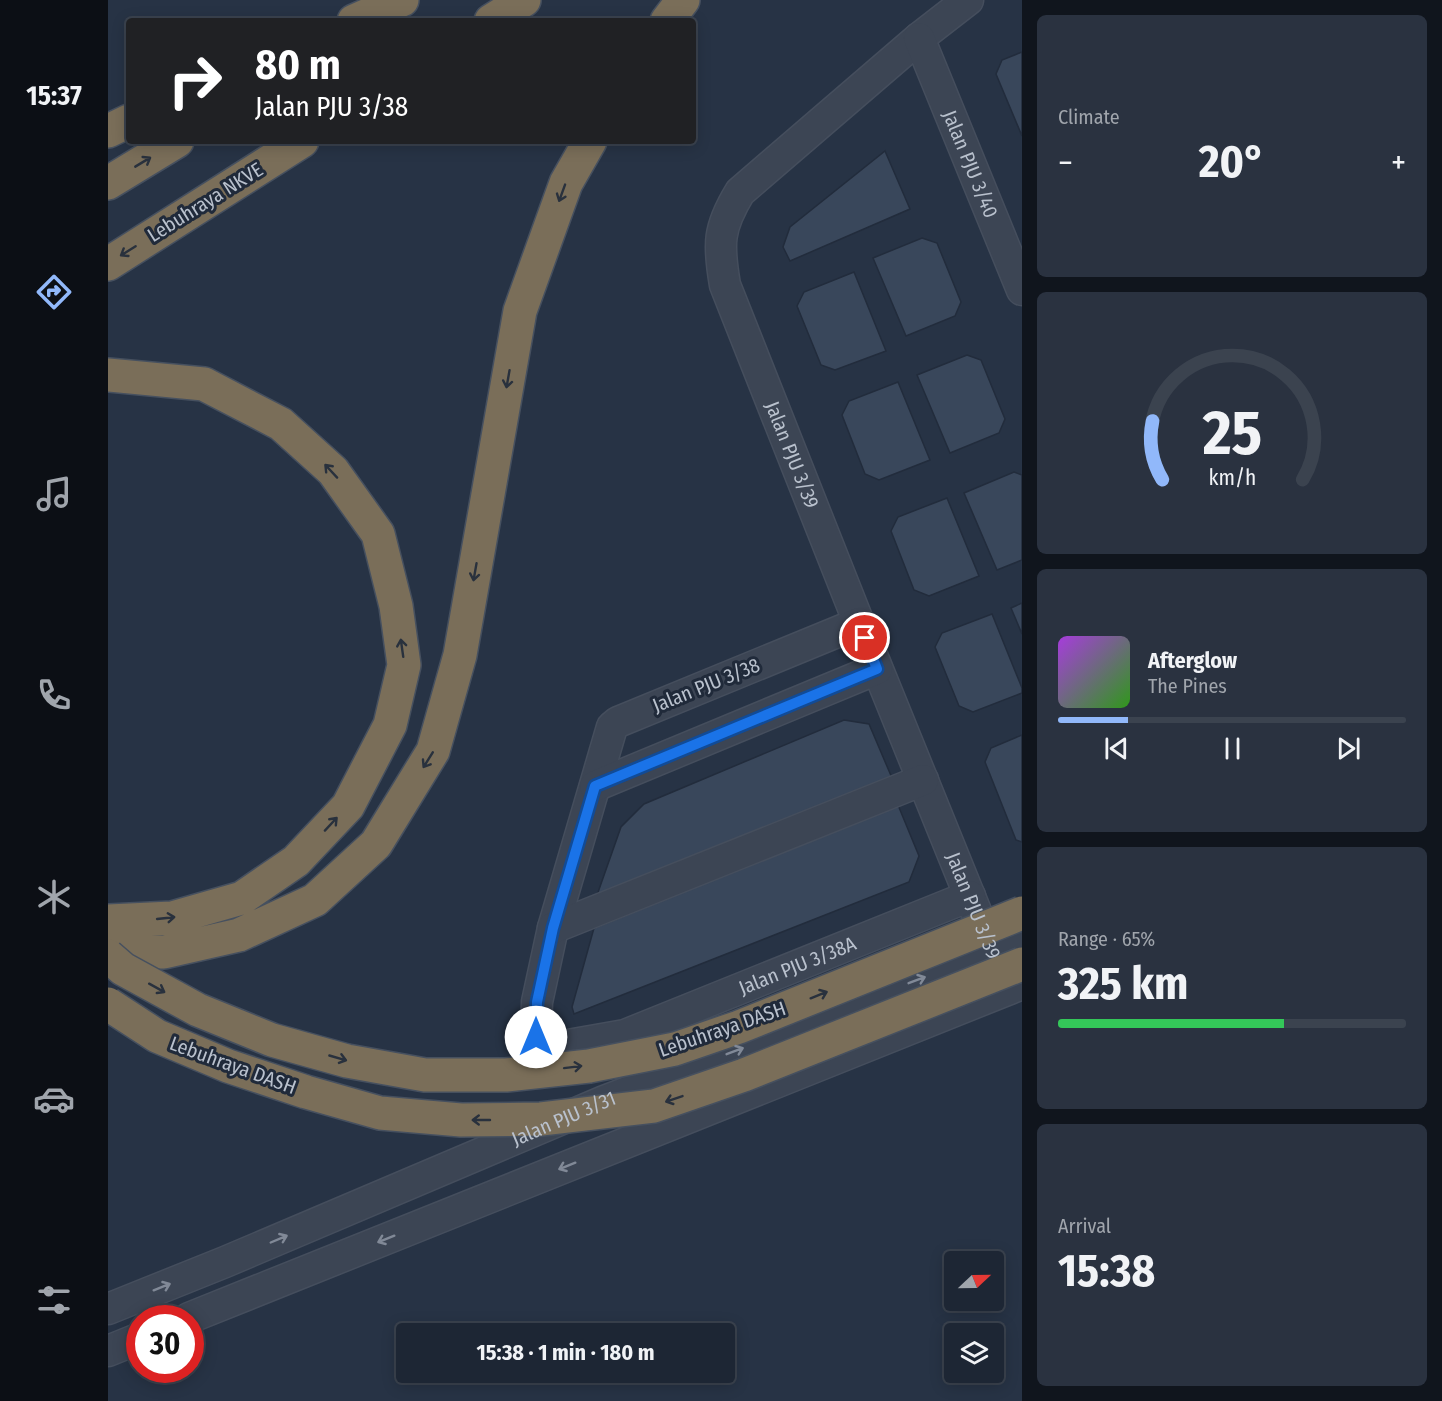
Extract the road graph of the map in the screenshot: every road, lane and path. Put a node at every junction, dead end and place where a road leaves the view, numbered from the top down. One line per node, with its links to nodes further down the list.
1 (403, 0): 5 (highway); 6 (highway)
2 (524, 0): 7 (highway)
3 (683, 0): 8 (highway)
4 (968, 0): 9 (street, Jalan PJU 3/39)
5 (361, 18)
6 (376, 18)
7 (496, 18)
8 (669, 18)
9 (919, 38): 17 (street, Jalan PJU 3/40); 19 (street, Jalan PJU 3/39)
10 (126, 122): 11 (highway)
11 (108, 131)
12 (172, 144): 15 (highway, one-way to 12)
13 (297, 144): 16 (highway, Lebuhraya NKVE, one-way to 16)
14 (588, 144): 29 (highway, one-way to 29)
15 (108, 183)
16 (108, 264)
17 (1022, 290)
18 (108, 375): 25 (highway, one-way to 18)
19 (859, 623): 20 (street, Jalan PJU 3/39); 22 (street, Jalan PJU 3/38)
20 (877, 669): 21 (street, Jalan PJU 3/39); 22 (street)
21 (922, 780): 23 (street, Jalan PJU 3/39); 26 (street)
22 (595, 786): 26 (street, Jalan PJU 3/38)
23 (970, 896): 28 (street, Jalan PJU 3/39); 32 (street, Jalan PJU 3/38A)
24 (1022, 913): 29 (highway, Lebuhraya DASH, one-way to 24, bridge)
25 (108, 921)
26 (553, 928): 32 (street, Jalan PJU 3/38)
27 (1022, 939): 28 (street, Jalan PJU 3/31)
28 (992, 951): 30 (street, Jalan PJU 3/39); 33 (street, Jalan PJU 3/31, one-way to 28)
29 (108, 954)
30 (1018, 979): 31 (highway, Lebuhraya DASH, one-way to 31, bridge); 34 (street, one-way to 34)
31 (108, 1004)
32 (625, 1035)
33 (108, 1309)
34 (204, 1312)
35 (126, 1344): 36 (street)
36 (108, 1351)

